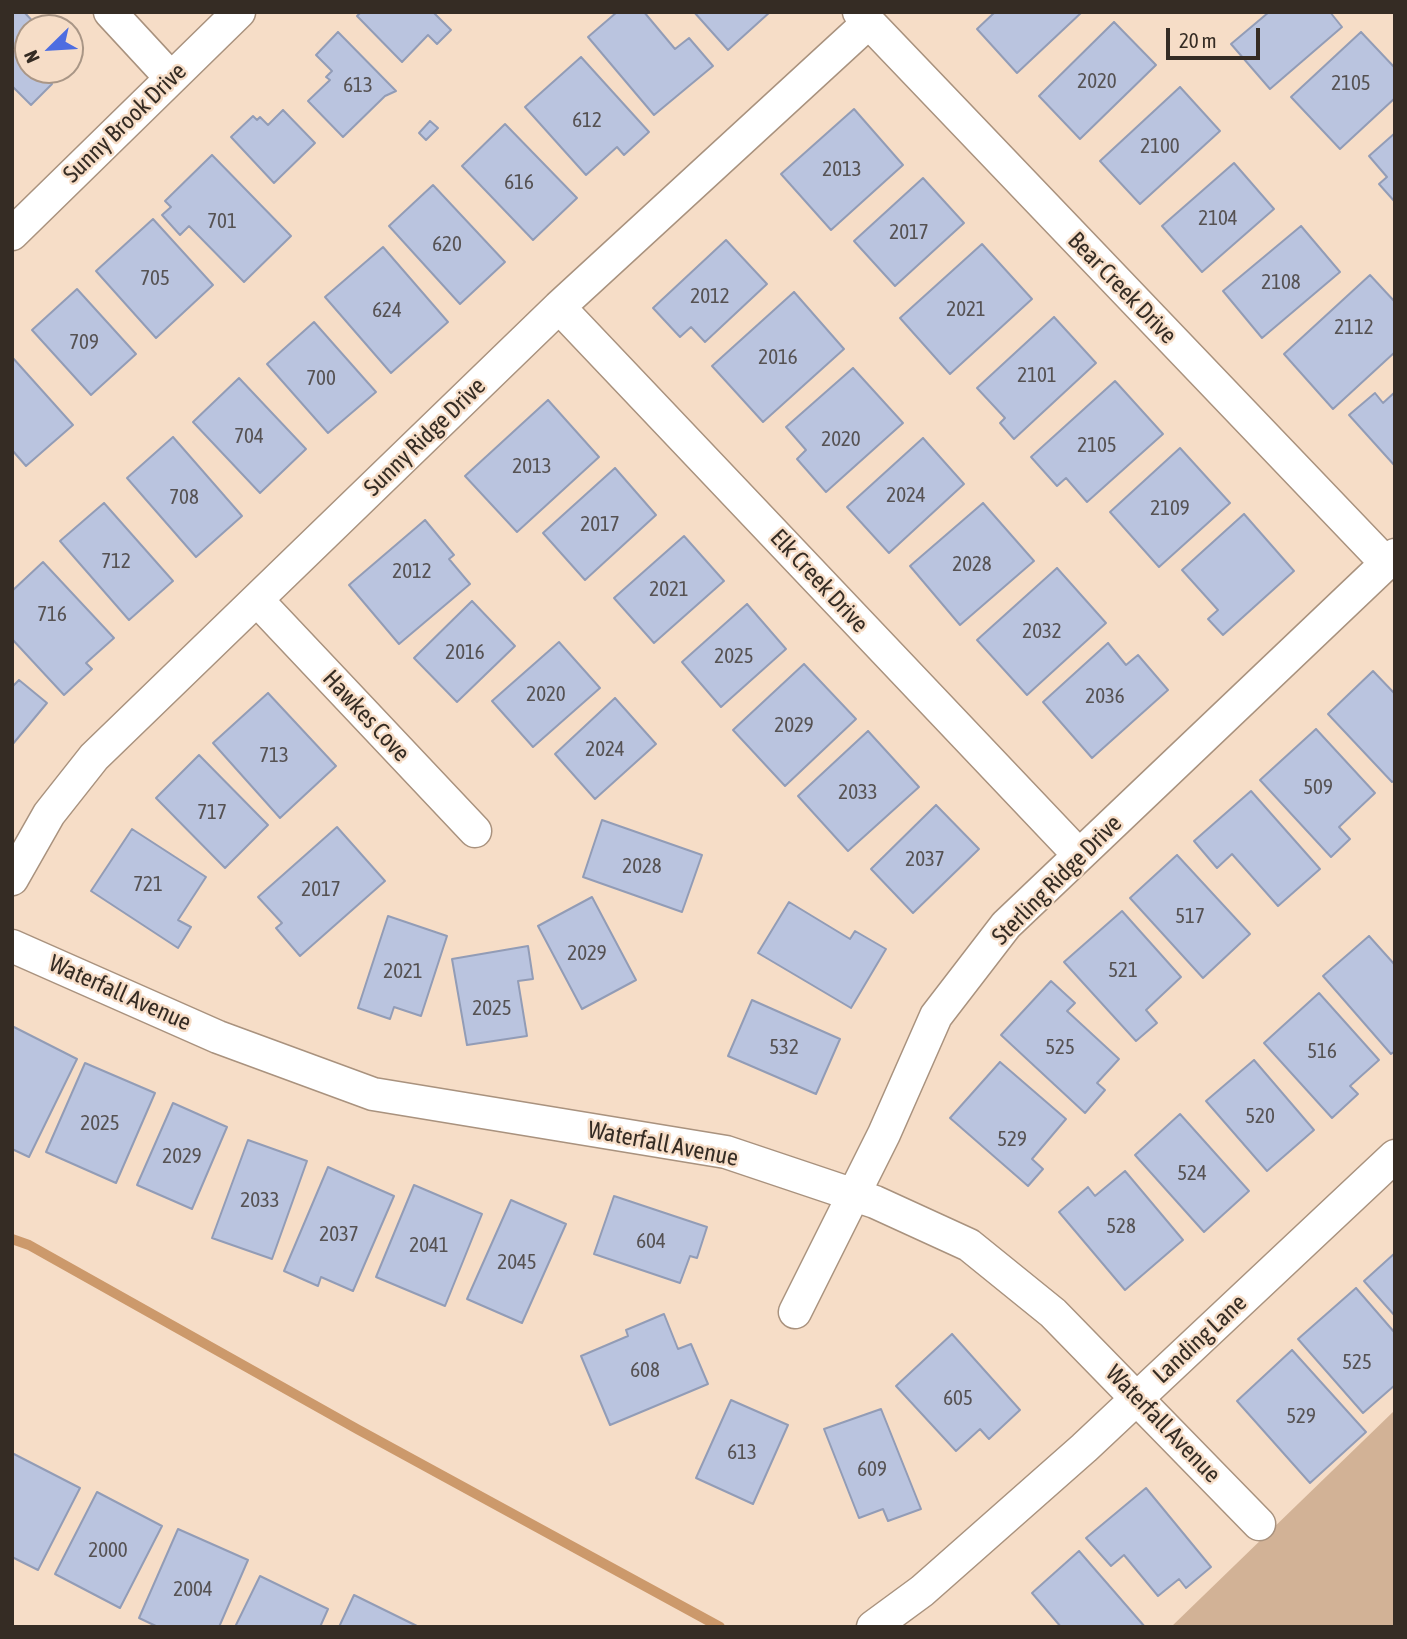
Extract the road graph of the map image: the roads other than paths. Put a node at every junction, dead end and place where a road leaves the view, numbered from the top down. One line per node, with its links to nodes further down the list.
1 (110, 12): 4 (street)
2 (239, 12): 4 (street, Sunny Brook Drive)
3 (864, 18): 6 (street, Sunny Ridge Drive); 7 (street, Bear Creek Drive)
4 (171, 78): 5 (street, Sunny Brook Drive)
5 (12, 234)
6 (559, 307): 8 (street, Sunny Ridge Drive); 10 (street, Elk Creek Drive)
7 (1390, 559): 10 (street, Sterling Ridge Drive)
8 (257, 600): 9 (street, Hawkes Cove); 11 (street, Sunny Ridge Drive)
9 (475, 831)
10 (1079, 855): 14 (street, Sterling Ridge Drive)
11 (12, 879)
12 (12, 946): 14 (street, Waterfall Avenue)
13 (1395, 1156): 16 (street, Landing Lane)
14 (855, 1195): 15 (street, Sterling Ridge Drive); 16 (street, Waterfall Avenue)
15 (795, 1312)
16 (1138, 1398): 17 (street, Waterfall Avenue); 18 (street, Landing Lane)
17 (1259, 1524)
18 (873, 1627)

